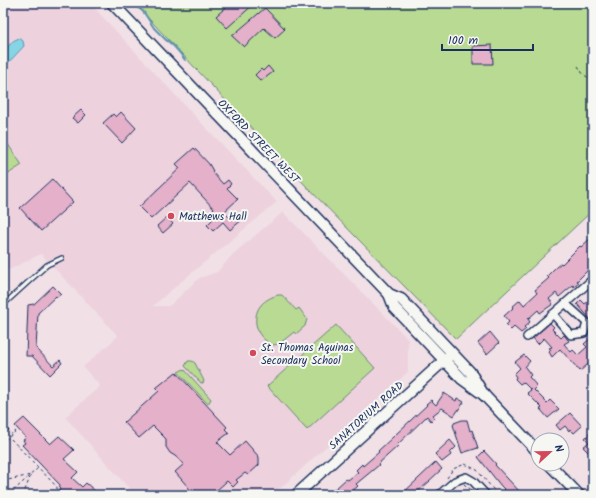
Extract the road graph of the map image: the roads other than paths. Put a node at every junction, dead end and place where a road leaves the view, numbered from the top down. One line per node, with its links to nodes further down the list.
1 (112, 3): 8 (main road, OXFORD STREET WEST)
2 (62, 258): 5 (lane)
3 (593, 279): 4 (street)
4 (566, 304): 6 (street); 6 (street)
5 (3, 305)
6 (553, 314): 7 (street)
7 (527, 337)
8 (448, 357): 9 (main road, OXFORD STREET WEST); 11 (main road, SANATORIUM ROAD)
9 (530, 444)
10 (557, 472): 14 (main road)
11 (296, 495)
12 (440, 495): 13 (street)
13 (486, 495)
14 (579, 495)

